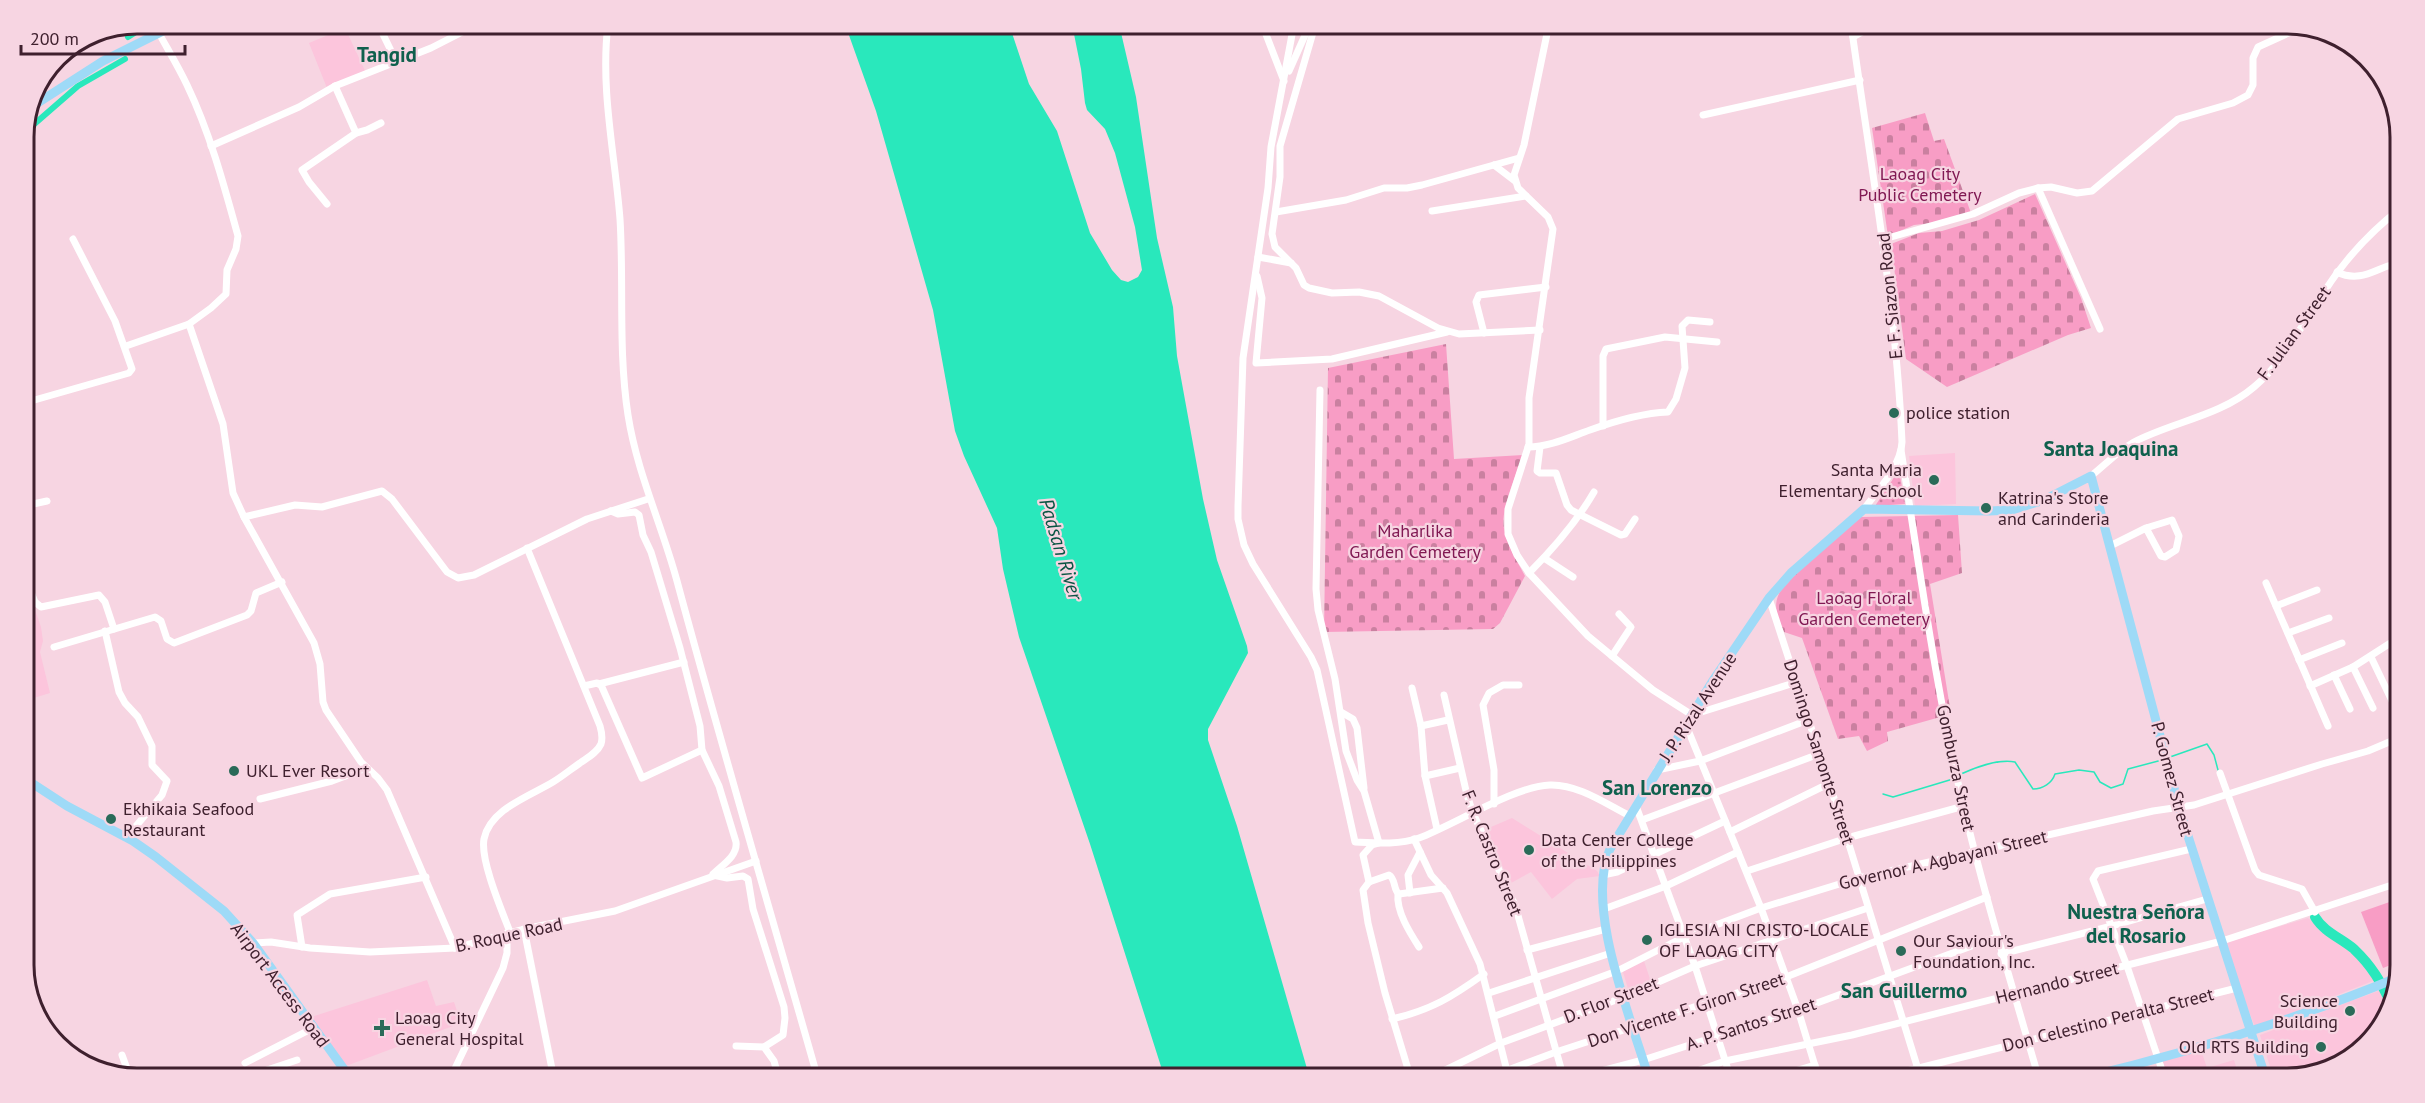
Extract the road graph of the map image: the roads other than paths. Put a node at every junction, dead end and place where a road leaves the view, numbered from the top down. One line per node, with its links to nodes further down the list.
1 (157, 34): 19 (main road)
2 (160, 34): 23 (street)
3 (383, 34): 15 (street)
4 (458, 34): 15 (street)
5 (607, 34): 58 (street)
6 (1266, 34): 17 (street)
7 (1292, 34): 17 (street)
8 (1308, 34): 17 (street)
9 (1309, 34): 31 (street)
10 (1547, 34): 24 (street)
11 (1853, 34): 14 (street, E. F. Siazon Road)
12 (1859, 34): 14 (street)
13 (2287, 34): 27 (street)
14 (1853, 37): 16 (street, E. F. Siazon Road)
15 (396, 61): 18 (street)
16 (1860, 80): 20 (street); 33 (street, E. F. Siazon Road)
17 (1284, 81): 35 (street)
18 (335, 86): 22 (street); 23 (street)
19 (42, 100)
20 (1703, 115)
21 (381, 123): 22 (street)
22 (356, 132): 29 (street)
23 (211, 146): 42 (street)
24 (1519, 158): 25 (street); 26 (street)
25 (1494, 165): 26 (street); 31 (street)
26 (1515, 181): 28 (street)
27 (2038, 188): 33 (street); 43 (street)
28 (1526, 196): 30 (street); 40 (street)
29 (327, 204)
30 (1432, 211)
31 (1276, 212): 36 (street)
32 (2390, 217): 38 (street, F. Julian Street)
33 (1884, 239): 55 (street, E. F. Siazon Road)
34 (73, 240): 49 (street)
35 (1258, 257): 36 (street); 39 (street)
36 (1292, 263): 45 (street)
37 (2390, 266): 38 (street)
38 (2337, 272): 56 (street, F. Julian Street)
39 (1256, 273): 45 (street); 138 (street)
40 (1546, 287): 44 (street); 46 (street)
41 (1710, 322): 47 (street)
42 (189, 324): 49 (street); 65 (street)
43 (2100, 329)
44 (1540, 330): 46 (street); 53 (street)
45 (1448, 332): 46 (street)
46 (1484, 333)
47 (1682, 340): 48 (street); 52 (street); 52 (street)
48 (1717, 342)
49 (126, 346): 51 (street)
50 (1320, 390): 103 (street)
51 (35, 400)
52 (1603, 426): 54 (street)
53 (1528, 447): 54 (street); 71 (street)
54 (1540, 447): 64 (street)
55 (1901, 450): 61 (street); 62 (street, Gomburza Street)
56 (2091, 476): 62 (main road, F. Julian Street); 68 (main road, P. Gomez Street)
57 (1593, 492): 64 (street)
58 (648, 499): 63 (street); 144 (street)
59 (47, 501): 60 (street)
60 (35, 504)
61 (1864, 509): 62 (main road, F. Julian Street); 76 (main road, J. P. Rizal Avenue)
62 (1910, 509): 127 (street, Gomburza Street)
63 (611, 511): 69 (street); 90 (street)
64 (1581, 514): 66 (street); 70 (street)
65 (244, 517): 69 (street); 73 (street)
66 (1635, 519)
67 (2146, 528): 67 (street); 68 (street)
68 (2110, 546): 128 (main road, P. Gomez Street)
69 (527, 548): 96 (street)
70 (1544, 558): 71 (street); 72 (street)
71 (1529, 573): 87 (street)
72 (1573, 577)
73 (282, 582): 81 (street); 114 (street)
74 (2266, 583): 78 (street)
75 (2317, 590): 78 (street)
76 (1768, 598): 93 (street, Domingo Samonte Street); 104 (main road, J. P. Rizal Avenue)
77 (35, 602): 81 (street)
78 (2276, 606): 83 (street)
79 (1619, 614): 87 (street)
80 (2329, 618): 83 (street)
81 (114, 629): 82 (street)
82 (105, 632): 86 (street); 135 (street)
83 (2288, 633): 89 (street)
84 (2342, 643): 89 (street)
85 (2390, 643): 88 (street)
86 (54, 646)
87 (1611, 656): 104 (street)
88 (2371, 657): 91 (street); 100 (street)
89 (2299, 660): 97 (street)
90 (684, 662): 94 (street); 111 (street)
91 (2353, 667): 92 (street); 101 (street)
92 (2334, 675): 97 (street); 102 (street)
93 (1797, 682): 104 (street); 106 (street, Domingo Samonte Street)
94 (599, 684): 96 (street); 111 (street)
95 (1519, 685): 125 (street)
96 (584, 686): 165 (street)
97 (2310, 686): 109 (street)
98 (1412, 688): 108 (street)
99 (1444, 695): 105 (street, F. R. Castro Street)
100 (2390, 697)
101 (2373, 708)
102 (2350, 709)
103 (1341, 712): 121 (street); 121 (street)
104 (1692, 715): 107 (main road, J. P. Rizal Avenue)
105 (1448, 720): 108 (street); 115 (street, F. R. Castro Street)
106 (1808, 720): 112 (street, Domingo Samonte Street); 113 (street)
107 (1686, 724): 113 (street); 116 (main road, J. P. Rizal Avenue)
108 (1421, 726): 118 (street)
109 (2328, 726)
110 (2390, 742): 123 (street, Governor A. Agbayani Street)
111 (702, 750): 146 (street)
112 (1819, 754): 119 (street, Domingo Samonte Street); 122 (street)
113 (1700, 761): 116 (street); 122 (street)
114 (367, 768): 124 (street); 148 (street)
115 (1460, 768): 118 (street); 129 (street, F. R. Castro Street)
116 (1658, 770): 126 (main road, J. P. Rizal Avenue)
117 (2220, 773): 123 (street)
118 (1425, 776): 133 (street)
119 (1828, 784): 134 (street); 136 (street, Domingo Samonte Street)
120 (35, 785): 135 (main road, Airport Access Road)
121 (1364, 791): 138 (street)
122 (1713, 792): 131 (street); 132 (street)
123 (2228, 794): 128 (street, Governor A. Agbayani Street); 161 (street)
124 (260, 799)
125 (1494, 804): 129 (street); 130 (street)
126 (1636, 806): 130 (main road, J. P. Rizal Avenue); 131 (street)
127 (1964, 806): 136 (street); 142 (street, Gomburza Street)
128 (2179, 809): 139 (main road, P. Gomez Street); 142 (street, Governor A. Agbayani Street)
129 (1473, 813): 133 (street); 175 (street, F. R. Castro Street)
130 (1630, 816): 147 (main road, J. P. Rizal Avenue)
131 (1642, 820): 143 (street)
132 (1725, 821): 134 (street); 143 (street)
133 (1437, 829): 137 (street)
134 (1730, 832): 141 (street)
135 (126, 838): 171 (main road, Airport Access Road)
136 (1846, 838): 145 (street); 149 (street, Domingo Samonte Street)
137 (1414, 839): 138 (street); 140 (street)
138 (1379, 843): 150 (street)
139 (2191, 849): 157 (main road, P. Gomez Street); 162 (street)
140 (1420, 852): 153 (street); 154 (street)
141 (1738, 852): 145 (street); 151 (street)
142 (1975, 852): 149 (street, Governor A. Agbayani Street); 156 (street, Gomburza Street)
143 (1654, 855): 147 (street); 151 (street)
144 (756, 861): 146 (street, B. Roque Road); 222 (street)
145 (1747, 871): 158 (street)
146 (712, 875): 163 (street, B. Roque Road); 206 (street)
147 (1603, 875): 160 (main road, J. P. Rizal Avenue)
148 (426, 877): 172 (street); 174 (street)
149 (1859, 878): 158 (street, Governor A. Agbayani Street); 159 (street, Domingo Samonte Street)
150 (1369, 882): 155 (street); 195 (street)
151 (1666, 886): 160 (street); 167 (street)
152 (2390, 886): 161 (street, Hernando Street)
153 (1443, 888): 154 (street); 181 (street)
154 (1410, 893): 155 (street)
155 (1398, 894): 173 (street)
156 (1987, 897): 166 (street, Gomburza Street); 169 (street, Don Vicente F. Giron Street)
157 (2207, 899): 162 (street); 170 (main road, P. Gomez Street)
158 (1761, 908): 167 (street, Governor A. Agbayani Street); 168 (street)
159 (1868, 908): 168 (street, D. Flor Street); 169 (street, Domingo Samonte Street)
160 (1604, 909): 164 (main road, J. P. Rizal Avenue)
161 (2315, 912): 170 (street, Hernando Street)
162 (2112, 927): 177 (street); 179 (street)
163 (524, 929): 165 (street, B. Roque Road); 220 (street)
164 (1606, 929): 175 (street); 176 (main road, J. P. Rizal Avenue)
165 (508, 933): 174 (street, B. Roque Road); 219 (street)
166 (1996, 937): 177 (street, Gomburza Street); 182 (street, A. P. Santos Street)
167 (1684, 938): 178 (street); 180 (street, Governor A. Agbayani Street)
168 (1773, 939): 178 (street, D. Flor Street); 184 (street)
169 (1878, 939): 182 (street, Domingo Samonte Street); 184 (street, Don Vicente F. Giron Street)
170 (2222, 941): 179 (street, Hernando Street); 186 (main road, P. Gomez Street)
171 (253, 943): 172 (street, B. Roque Road); 199 (main road, Airport Access Road)
172 (302, 946): 174 (street, B. Roque Road)
173 (1419, 947)
174 (455, 948)
175 (1527, 950): 183 (street, F. R. Castro Street)
176 (1611, 952): 180 (main road, J. P. Rizal Avenue); 183 (street)
177 (2001, 954): 188 (street, Gomburza Street)
178 (1695, 966): 189 (street, D. Flor Street); 191 (street)
179 (2127, 966): 188 (street, Hernando Street); 193 (street)
180 (1617, 971): 189 (main road, J. P. Rizal Avenue); 190 (street, Governor A. Agbayani Street)
181 (1484, 974): 187 (street); 195 (street)
182 (1889, 976): 192 (street, A. P. Santos Street); 196 (street, Domingo Samonte Street)
183 (1535, 977): 187 (street); 190 (street, F. R. Castro Street)
184 (1786, 977): 191 (street, Don Vicente F. Giron Street); 192 (street)
185 (2389, 981): 200 (main road)
186 (2237, 988): 193 (street, Don Celestino Peralta Street); 200 (main road, P. Gomez Street)
187 (1489, 993): 194 (street)
188 (2013, 993): 196 (street, Hernando Street); 202 (street, Gomburza Street)
189 (1624, 997): 197 (street, D. Flor Street); 198 (main road, J. P. Rizal Avenue)
190 (1542, 1000): 194 (street, Governor A. Agbayani Street); 197 (street, F. R. Castro Street)
191 (1706, 1004): 198 (street, Don Vicente F. Giron Street); 201 (street)
192 (1798, 1010): 201 (street, A. P. Santos Street); 204 (street)
193 (2143, 1012): 202 (street, Don Celestino Peralta Street); 209 (street)
194 (1495, 1016): 203 (street)
195 (1392, 1019): 223 (street)
196 (1904, 1023): 204 (street, Hernando Street); 216 (street, Domingo Samonte Street)
197 (1548, 1024): 203 (street, D. Flor Street); 207 (street, F. R. Castro Street)
198 (1634, 1027): 207 (street, Don Vicente F. Giron Street); 211 (main road, J. P. Rizal Avenue)
199 (313, 1028): 213 (street); 218 (main road, Airport Access Road)
200 (2252, 1030): 209 (main road); 237 (main road, P. Gomez Street)
201 (1717, 1036): 211 (street, A. P. Santos Street); 212 (street)
202 (2028, 1040): 216 (street, Don Celestino Peralta Street); 234 (street, Gomburza Street)
203 (1501, 1043): 224 (street, D. Flor Street); 225 (street)
204 (1809, 1045): 212 (street, Hernando Street); 214 (street)
205 (736, 1046): 206 (street)
206 (764, 1047): 221 (street)
207 (1556, 1052): 225 (street, Don Vicente F. Giron Street); 226 (street, F. R. Castro Street)
208 (122, 1055): 215 (street)
209 (2159, 1059): 235 (main road); 236 (street)
210 (297, 1060): 217 (street)
211 (1643, 1060): 227 (street, A. P. Santos Street); 228 (main road, J. P. Rizal Avenue)
212 (1725, 1061): 229 (street, Hernando Street); 230 (street)
213 (245, 1063)
214 (1815, 1065): 231 (street); 232 (street)
215 (127, 1068)
216 (1917, 1068): 233 (street, Don Celestino Peralta Street)
217 (270, 1069)
218 (344, 1069)
219 (455, 1069)
220 (552, 1069)
221 (776, 1069)
222 (815, 1069)
223 (1408, 1069)
224 (1448, 1069)
225 (1506, 1069)
226 (1561, 1069)
227 (1609, 1069)
228 (1646, 1069)
229 (1703, 1069)
230 (1728, 1069)
231 (1802, 1069)
232 (1816, 1069)
233 (1913, 1069)
234 (2036, 1069)
235 (2118, 1069)
236 (2162, 1069)
237 (2263, 1069)

